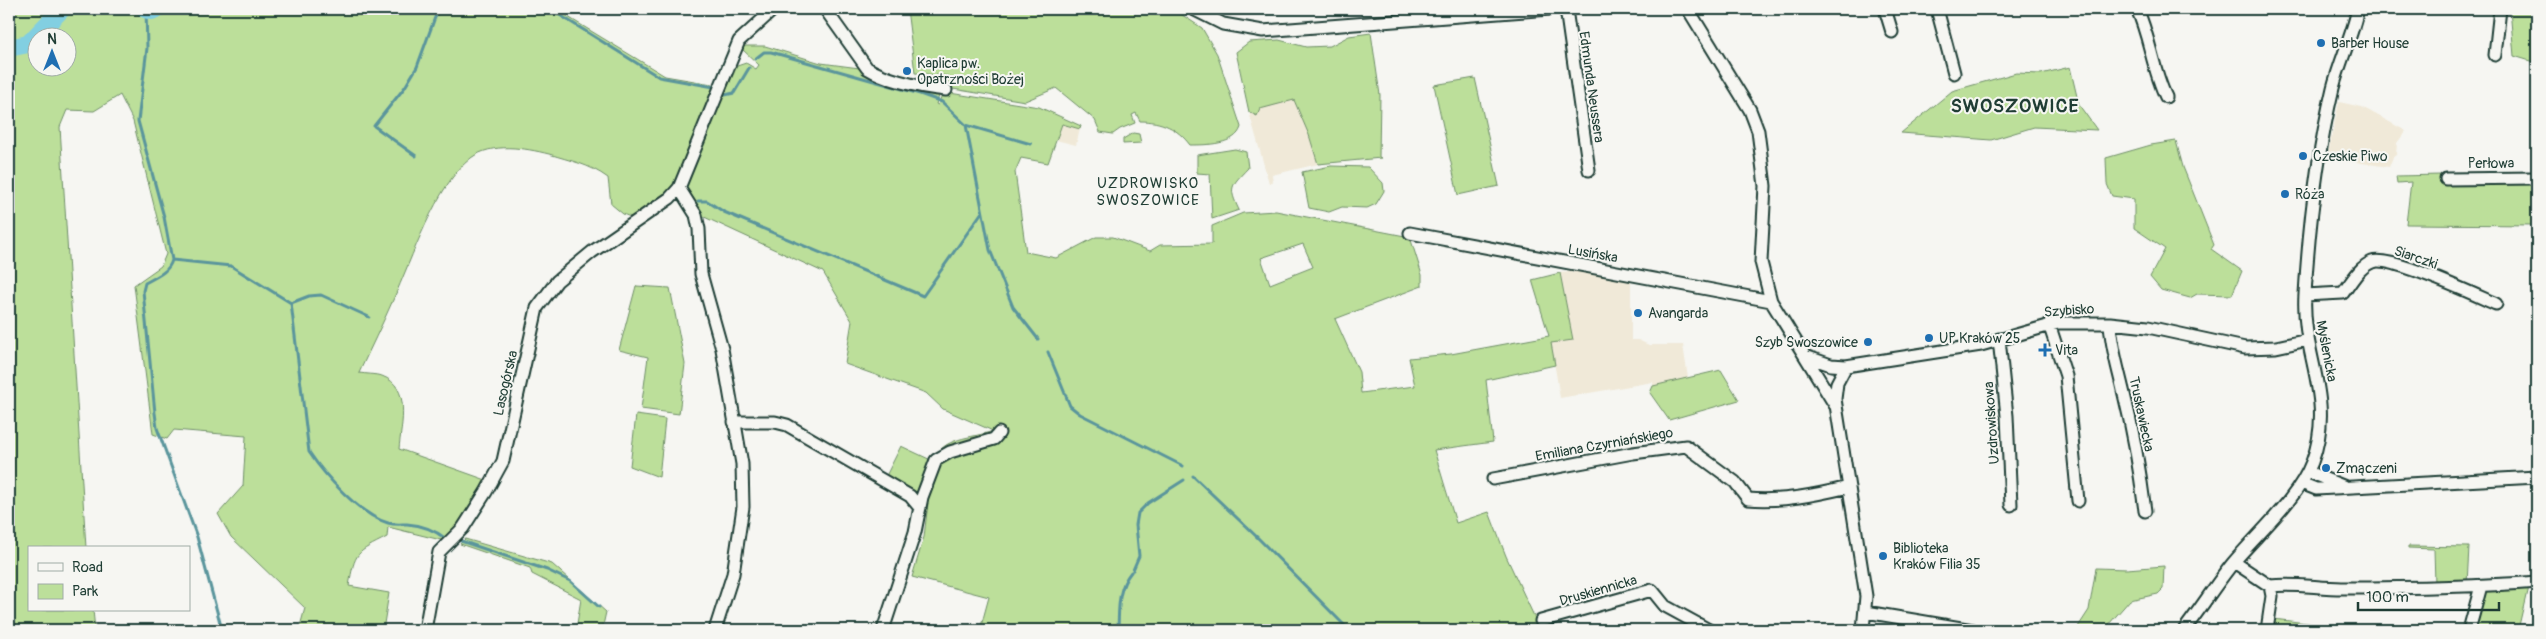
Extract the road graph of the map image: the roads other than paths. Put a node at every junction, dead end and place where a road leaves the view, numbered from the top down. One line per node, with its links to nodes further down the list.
1 (774, 9): 20 (street)
2 (825, 9): 15 (street)
3 (1193, 9): 4 (street)
4 (1550, 9)
5 (1566, 9): 17 (street, Edmunda Neussera)
6 (1688, 9): 23 (street)
7 (1885, 9): 12 (street)
8 (1937, 9): 14 (street)
9 (2137, 9): 16 (street)
10 (2358, 9): 22 (street, Myślenicka)
11 (2500, 9): 13 (street)
12 (1892, 32)
13 (2495, 55)
14 (1954, 73)
15 (946, 90)
16 (2166, 97)
17 (1589, 170)
18 (2537, 178): 19 (street, Perłowa)
19 (2446, 179)
20 (679, 188): 32 (street); 50 (street, Lasogórska)
21 (1410, 233): 23 (street, Lusińska)
22 (2305, 295): 24 (street, Siarczki); 28 (street, Myślenicka)
23 (1771, 301): 29 (street)
24 (2496, 304)
25 (2110, 323): 26 (street, Szybisko); 28 (street, Szybisko); 43 (street, Truskawiecka)
26 (2049, 324): 27 (street, Szybisko); 40 (street)
27 (1999, 339): 30 (street, Szybisko); 41 (street, Uzdrowiskowa)
28 (2308, 340): 34 (street, Myślenicka)
29 (1805, 356): 30 (street, Szybisko); 31 (street)
30 (1846, 366): 31 (street)
31 (1835, 405): 39 (street)
32 (734, 422): 42 (street); 51 (street)
33 (999, 433): 42 (street)
34 (2308, 472): 37 (street, Myślenicka); 38 (street)
35 (2537, 478): 38 (street)
36 (1493, 479): 39 (street, Emiliana Czyrniańskiego)
37 (2301, 483): 38 (street); 44 (street, Myślenicka)
38 (2345, 486)
39 (1849, 487): 48 (street)
40 (2078, 501)
41 (2011, 505)
42 (920, 508): 52 (street)
43 (2145, 511)
44 (2234, 562): 46 (street); 56 (street, Myślenicka)
45 (2537, 582): 47 (street)
46 (2270, 586): 47 (street); 57 (street)
47 (2481, 586): 58 (street)
48 (1866, 612): 54 (street); 55 (street)
49 (1541, 621): 53 (street, Druskiennicka)
50 (425, 630)
51 (715, 630)
52 (884, 630)
53 (1709, 630)
54 (1863, 630)
55 (1973, 630)
56 (2184, 630)
57 (2268, 630)
58 (2469, 630)

